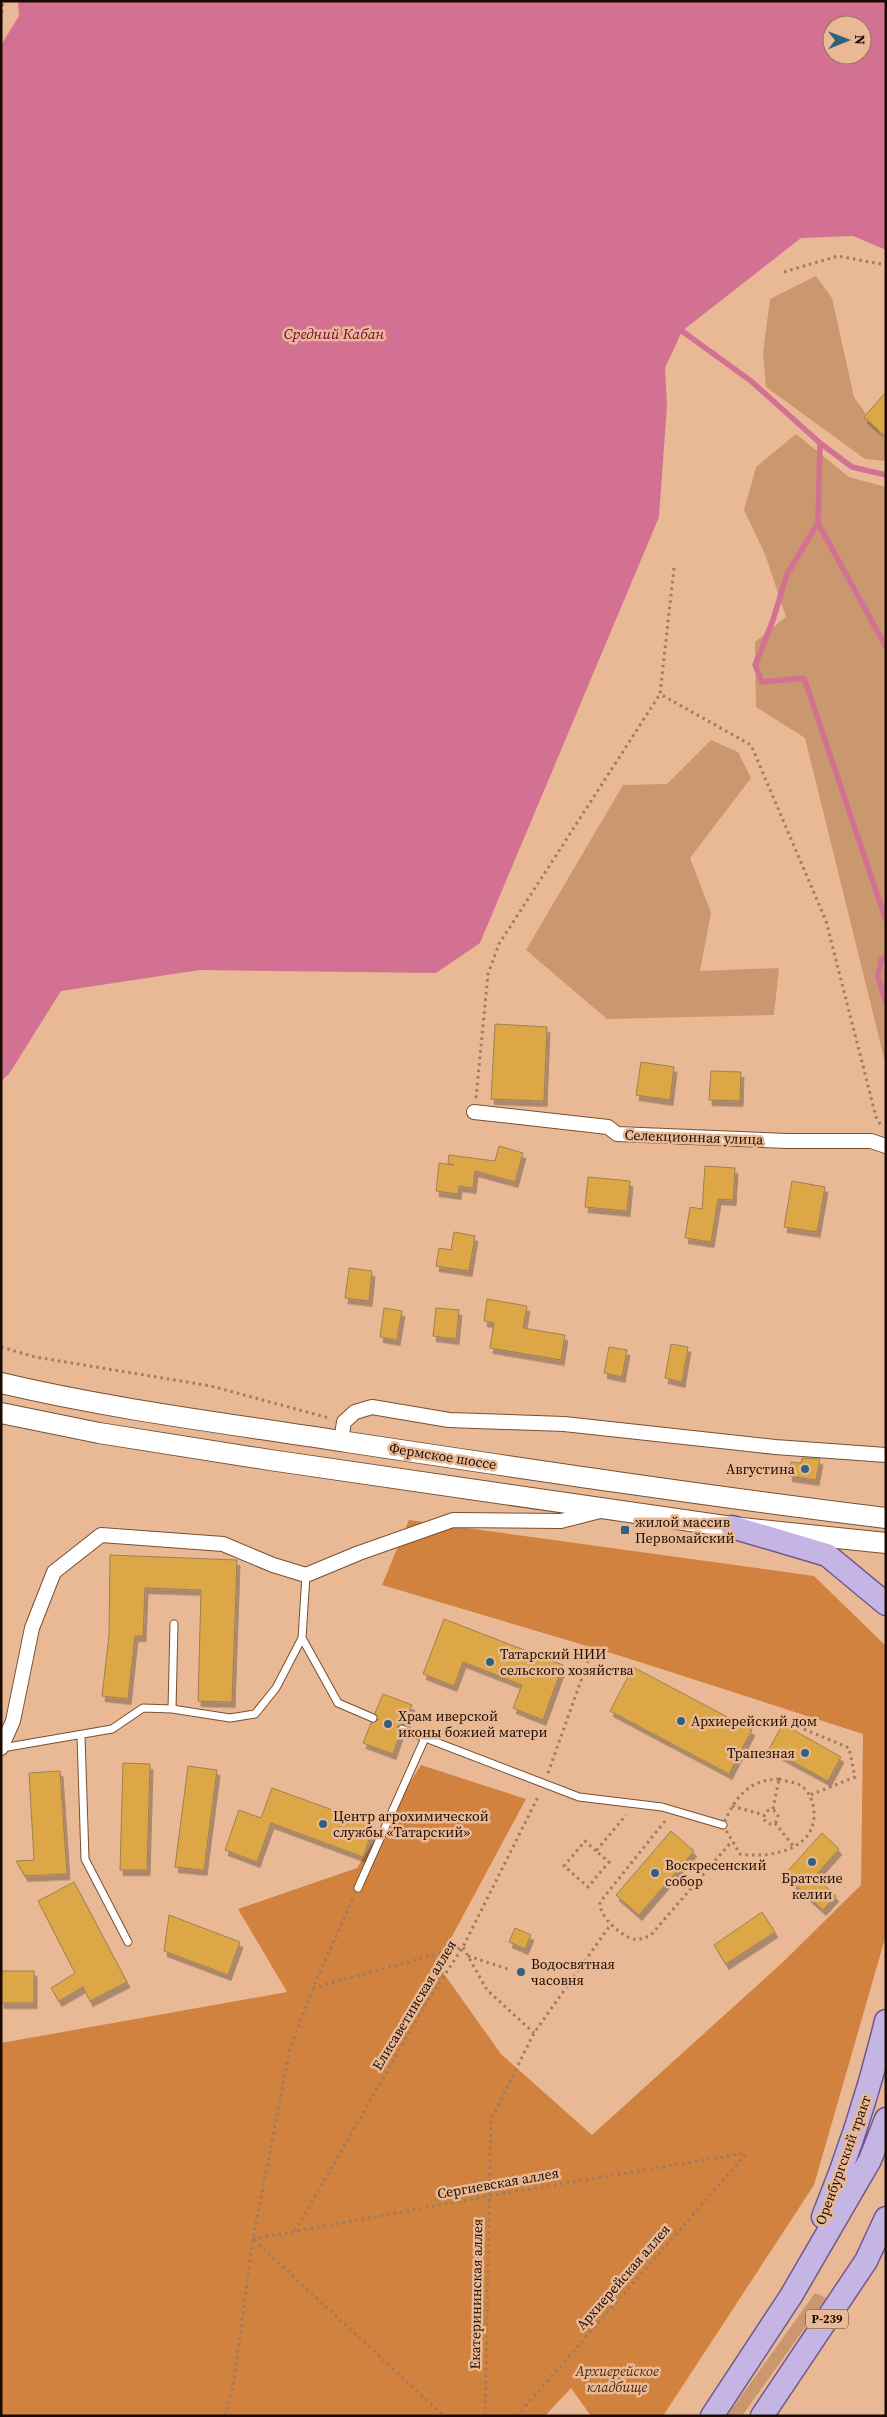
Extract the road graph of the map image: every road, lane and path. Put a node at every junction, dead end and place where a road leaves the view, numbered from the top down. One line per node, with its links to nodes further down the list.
1 (3, 1): 2 (path)
2 (1, 19)
3 (886, 265): 4 (path)
4 (784, 272)
5 (674, 568): 6 (path)
6 (660, 694): 7 (path); 8 (path)
7 (474, 1112): 9 (street, Селекционная улица)
8 (886, 1134)
9 (886, 1146)
10 (1, 1347): 13 (path)
11 (1, 1384): 13 (main road, Фермское шоссе)
12 (1, 1413): 15 (main road, Фермское шоссе)
13 (343, 1431): 14 (street); 16 (main road, Фермское шоссе)
14 (886, 1455)
15 (610, 1508): 17 (main road, Фермское шоссе); 19 (street)
16 (886, 1518)
17 (732, 1527): 18 (main road, Фермское шоссе); 20 (main road)
18 (886, 1543)
19 (306, 1575): 22 (lane); 30 (street)
20 (886, 1604)
21 (174, 1624): 24 (lane)
22 (302, 1638): 24 (lane); 25 (lane)
23 (589, 1658): 32 (path, Елисаветинская аллея)
24 (172, 1709): 28 (lane)
25 (373, 1718)
26 (780, 1719): 33 (path)
27 (402, 1730): 29 (lane)
28 (81, 1736): 30 (lane); 46 (lane)
29 (425, 1738): 32 (lane); 44 (lane)
30 (1, 1748)
31 (779, 1779): 33 (path); 35 (path); 36 (path)
32 (544, 1785): 34 (lane); 47 (path, Елисаветинская аллея)
33 (810, 1795): 42 (path)
34 (634, 1804): 37 (lane); 43 (path)
35 (732, 1806): 38 (path); 40 (path)
36 (773, 1810): 38 (path); 39 (path)
37 (673, 1811): 40 (lane); 45 (path)
38 (764, 1814): 39 (path)
39 (775, 1823): 42 (path)
40 (724, 1825): 41 (path)
41 (732, 1841): 42 (path); 45 (path)
42 (794, 1847)
43 (596, 1851): 43 (path)
44 (358, 1888): 50 (path)
45 (611, 1924): 52 (path, Екатерининская аллея)
46 (128, 1942)
47 (463, 1947): 48 (path); 50 (path); 57 (path, Елисаветинская аллея)
48 (468, 1956): 49 (path); 52 (path)
49 (510, 1970)
50 (313, 1988): 58 (path)
51 (886, 2021): 59 (main road, Оренбургский тракт)
52 (534, 2033): 55 (path, Екатерининская аллея)
53 (886, 2119): 59 (main road, Оренбургский тракт / Р-239)
54 (746, 2153): 55 (path, Сергиевская аллея); 63 (path, Архиерейская аллея)
55 (489, 2196): 57 (path, Сергиевская аллея); 62 (path, Екатерининская аллея)
56 (886, 2218): 65 (main road, Р-239)
57 (295, 2231): 58 (path, Сергиевская аллея)
58 (253, 2239): 60 (path); 61 (path)
59 (791, 2296): 64 (main road, Оренбургский тракт / Р-239)
60 (225, 2416)
61 (444, 2416)
62 (485, 2416)
63 (517, 2416)
64 (712, 2416)
65 (762, 2416)

